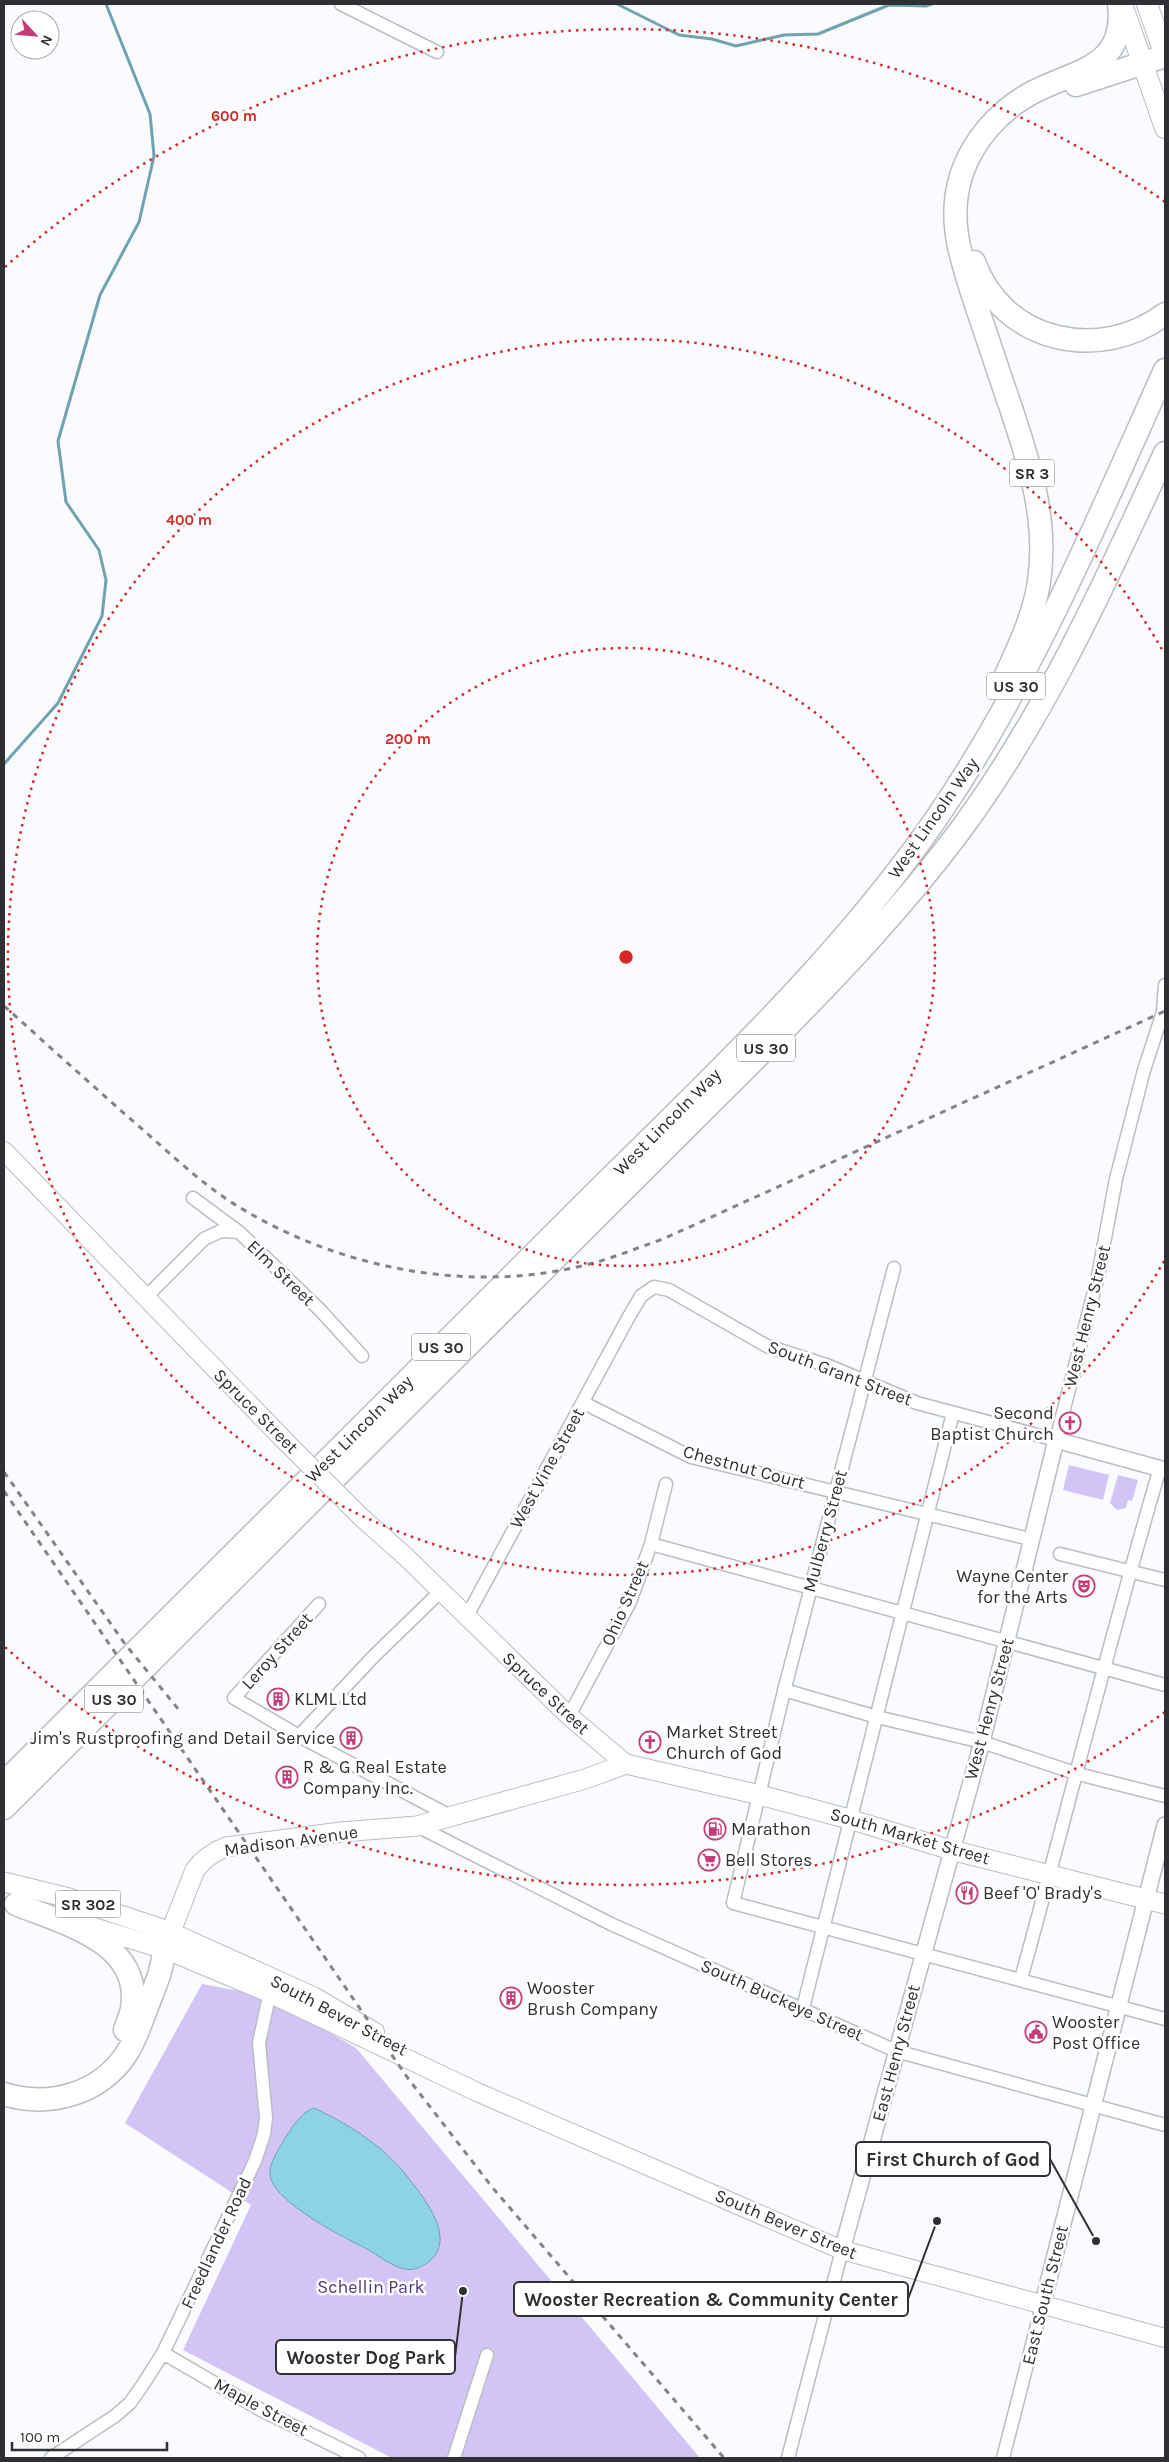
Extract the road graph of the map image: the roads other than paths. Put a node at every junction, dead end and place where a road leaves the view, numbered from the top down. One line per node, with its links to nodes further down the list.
1 (341, 4): 4 (street)
2 (1120, 4): 6 (highway); 7 (highway, SR 3)
3 (1147, 4): 5 (highway)
4 (437, 52)
5 (1164, 52): 6 (highway)
6 (1141, 58): 7 (highway); 8 (highway); 9 (highway)
7 (1088, 70): 14 (highway, SR 3)
8 (1165, 128)
9 (1165, 314)
10 (1165, 370): 14 (highway, West Lincoln Way / US 30)
11 (1165, 453): 13 (highway, West Lincoln Way / US 30)
12 (1165, 471): 13 (highway)
13 (1124, 542): 37 (highway, West Lincoln Way / US 30)
14 (814, 970): 52 (highway, West Lincoln Way / US 30)
15 (1165, 985): 26 (street, West Henry Street)
16 (4, 1151): 20 (main road, Spruce Street)
17 (193, 1198): 18 (street, Elm Street)
18 (239, 1232): 20 (street); 22 (street, Elm Street)
19 (894, 1268): 23 (street, Mulberry Street)
20 (146, 1298): 38 (main road, Spruce Street, bridge)
21 (627, 1320): 23 (street, South Grant Street); 24 (street, West Vine Street)
22 (362, 1356)
23 (866, 1381): 25 (street, South Grant Street); 29 (street, Mulberry Street)
24 (584, 1403): 29 (street, Chestnut Court); 41 (street, West Vine Street)
25 (953, 1413): 26 (street, South Grant Street); 30 (street)
26 (1056, 1440): 27 (street, South Grant Street); 31 (street, West Henry Street)
27 (1163, 1469): 34 (street)
28 (666, 1484): 32 (street, Ohio Street)
29 (835, 1491): 30 (street, Chestnut Court); 36 (street, Mulberry Street)
30 (928, 1514): 31 (street, Chestnut Court); 40 (street)
31 (1030, 1539): 42 (street, West Henry Street)
32 (651, 1544): 36 (street); 46 (street, Ohio Street)
33 (1060, 1554): 34 (street)
34 (1129, 1572): 35 (street); 43 (street)
35 (1165, 1580)
36 (810, 1588): 40 (street); 45 (street, Mulberry Street)
37 (224, 1590): 55 (highway, US 30); 58 (highway)
38 (441, 1591): 41 (main road, Spruce Street); 48 (street)
39 (319, 1604): 48 (street, Leroy Street)
40 (903, 1615): 42 (street); 47 (street)
41 (467, 1616): 46 (main road, Spruce Street)
42 (1007, 1642): 43 (street); 49 (street, West Henry Street)
43 (1103, 1667): 44 (street); 51 (street)
44 (1165, 1685)
45 (784, 1690): 47 (street); 53 (street, Mulberry Street)
46 (569, 1716): 50 (main road, Spruce Street)
47 (877, 1717): 49 (street); 57 (street)
48 (298, 1736): 56 (street)
49 (982, 1742): 51 (street); 61 (street, West Henry Street)
50 (626, 1764): 53 (main road, South Market Street); 56 (main road, Madison Avenue)
51 (1078, 1774): 54 (street); 62 (street)
52 (4, 1783)
53 (760, 1795): 57 (main road, South Market Street); 67 (street, Mulberry Street)
54 (1165, 1796)
55 (4, 1808)
56 (450, 1816): 60 (main road, Madison Avenue)
57 (849, 1819): 61 (main road, South Market Street); 67 (street)
58 (4, 1821)
59 (1165, 1825): 64 (street, East South Street)
60 (417, 1826): 68 (main road, Madison Avenue); 73 (street, South Buckeye Street)
61 (951, 1850): 62 (main road, South Market Street); 69 (street, East Henry Street)
62 (1050, 1874): 64 (main road, South Market Street); 70 (street)
63 (4, 1882): 68 (main road, SR 302)
64 (1146, 1899): 66 (main road, South Market Street); 72 (street, East South Street)
65 (10, 1902): 68 (main road, SR 302); 75 (highway)
66 (1165, 1904)
67 (823, 1928): 69 (street); 73 (street)
68 (168, 1941): 71 (main road, South Bever Street / SR 302); 75 (highway); 78 (highway)
69 (923, 1952): 70 (street); 76 (street, East Henry Street)
70 (1021, 1979): 72 (street)
71 (271, 1986): 81 (main road, South Bever Street / SR 302); 84 (street, Freedlander Road)
72 (1117, 2007): 74 (street); 79 (street, East South Street)
73 (803, 2008): 76 (street, South Buckeye Street)
74 (1165, 2019)
75 (123, 2038): 77 (highway)
76 (896, 2051): 79 (street, South Buckeye Street); 81 (street, East Henry Street)
77 (4, 2082)
78 (4, 2094)
79 (1094, 2105): 80 (street, South Buckeye Street); 82 (street, East South Street)
80 (1165, 2125)
81 (842, 2250): 82 (main road, South Bever Street / SR 302); 89 (street, East Henry Street)
82 (1042, 2306): 83 (main road, South Bever Street / SR 302); 90 (street, East South Street)
83 (1165, 2338)
84 (163, 2353): 86 (street, Freedlander Road); 87 (street, Maple Street)
85 (487, 2355): 88 (street)
86 (51, 2458)
87 (359, 2458)
88 (454, 2458)
89 (788, 2458)
90 (1003, 2458)

